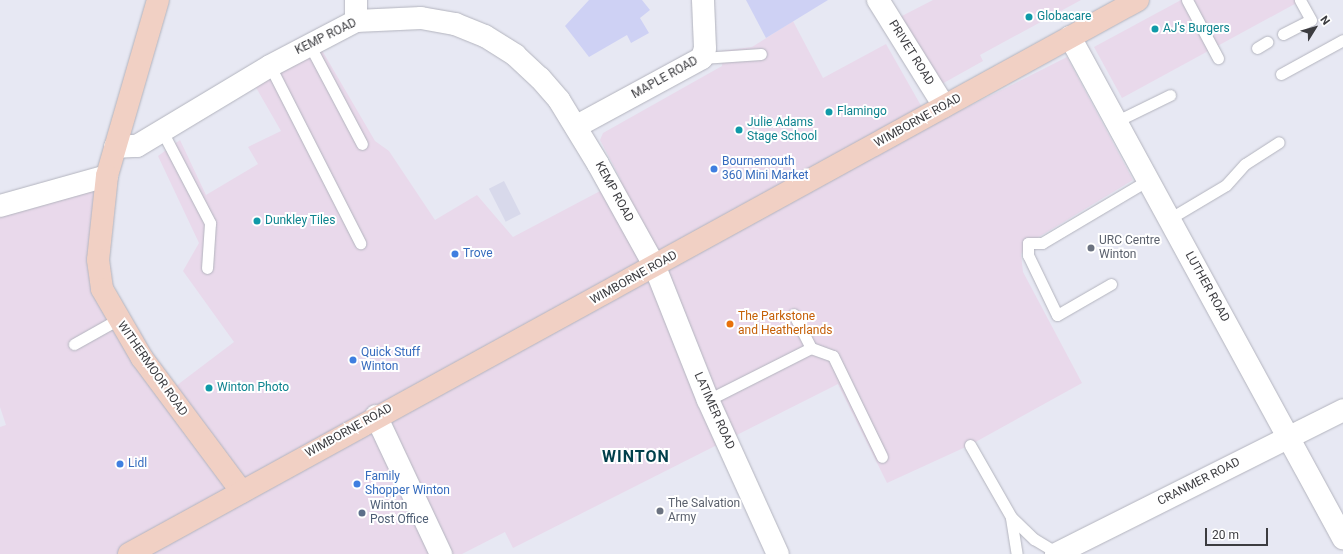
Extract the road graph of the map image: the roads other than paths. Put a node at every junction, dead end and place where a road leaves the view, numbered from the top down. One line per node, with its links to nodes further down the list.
1 (158, 0): 24 (street, WITHERMOOR ROAD)
2 (703, 0): 13 (street, MAPLE ROAD)
3 (878, 0): 18 (street, PRIVET ROAD)
4 (1138, 0): 9 (street, WIMBORNE ROAD)
5 (1187, 0): 14 (lane)
6 (1300, 0): 8 (lane)
7 (356, 10): 11 (street, KEMP ROAD); 20 (street, KEMP ROAD)
8 (1283, 34)
9 (1070, 37): 18 (street, WIMBORNE ROAD); 19 (street, LUTHER ROAD)
10 (1343, 40): 16 (lane)
11 (309, 44): 15 (street, KEMP ROAD); 23 (lane)
12 (761, 54): 13 (lane)
13 (702, 58): 20 (street, MAPLE ROAD)
14 (1218, 58)
15 (270, 66): 21 (street, KEMP ROAD); 29 (lane)
16 (1281, 74)
17 (1170, 95): 19 (lane)
18 (944, 106): 30 (street, WIMBORNE ROAD)
19 (1117, 121): 26 (street, LUTHER ROAD)
20 (576, 126): 30 (street, KEMP ROAD)
21 (162, 130): 24 (street, KEMP ROAD); 31 (lane)
22 (1279, 142): 28 (lane)
23 (362, 144)
24 (115, 147): 25 (street, WITHERMOOR ROAD)
25 (108, 176): 27 (street); 34 (street, WITHERMOOR ROAD)
26 (1148, 180): 28 (street, LUTHER ROAD); 32 (lane)
27 (0, 206)
28 (1169, 219): 40 (street, LUTHER ROAD)
29 (360, 243)
30 (655, 267): 37 (street, LATIMER ROAD); 39 (street, WIMBORNE ROAD)
31 (207, 268)
32 (1111, 284)
33 (794, 314): 36 (lane)
34 (117, 320): 35 (lane); 43 (street, WITHERMOOR ROAD)
35 (74, 344)
36 (811, 348): 37 (lane); 42 (lane)
37 (708, 400): 48 (street, LATIMER ROAD)
38 (1343, 410): 40 (street, CRANMER ROAD)
39 (376, 416): 43 (street, WIMBORNE ROAD); 47 (street)
40 (1288, 438): 45 (street, LUTHER ROAD); 50 (street, CRANMER ROAD)
41 (970, 445): 44 (lane)
42 (882, 457)
43 (242, 492): 46 (street, WIMBORNE ROAD)
44 (1011, 517): 49 (lane); 50 (lane)
45 (1343, 538)
46 (129, 554)
47 (441, 554)
48 (778, 554)
49 (1017, 554)
50 (1057, 554)

